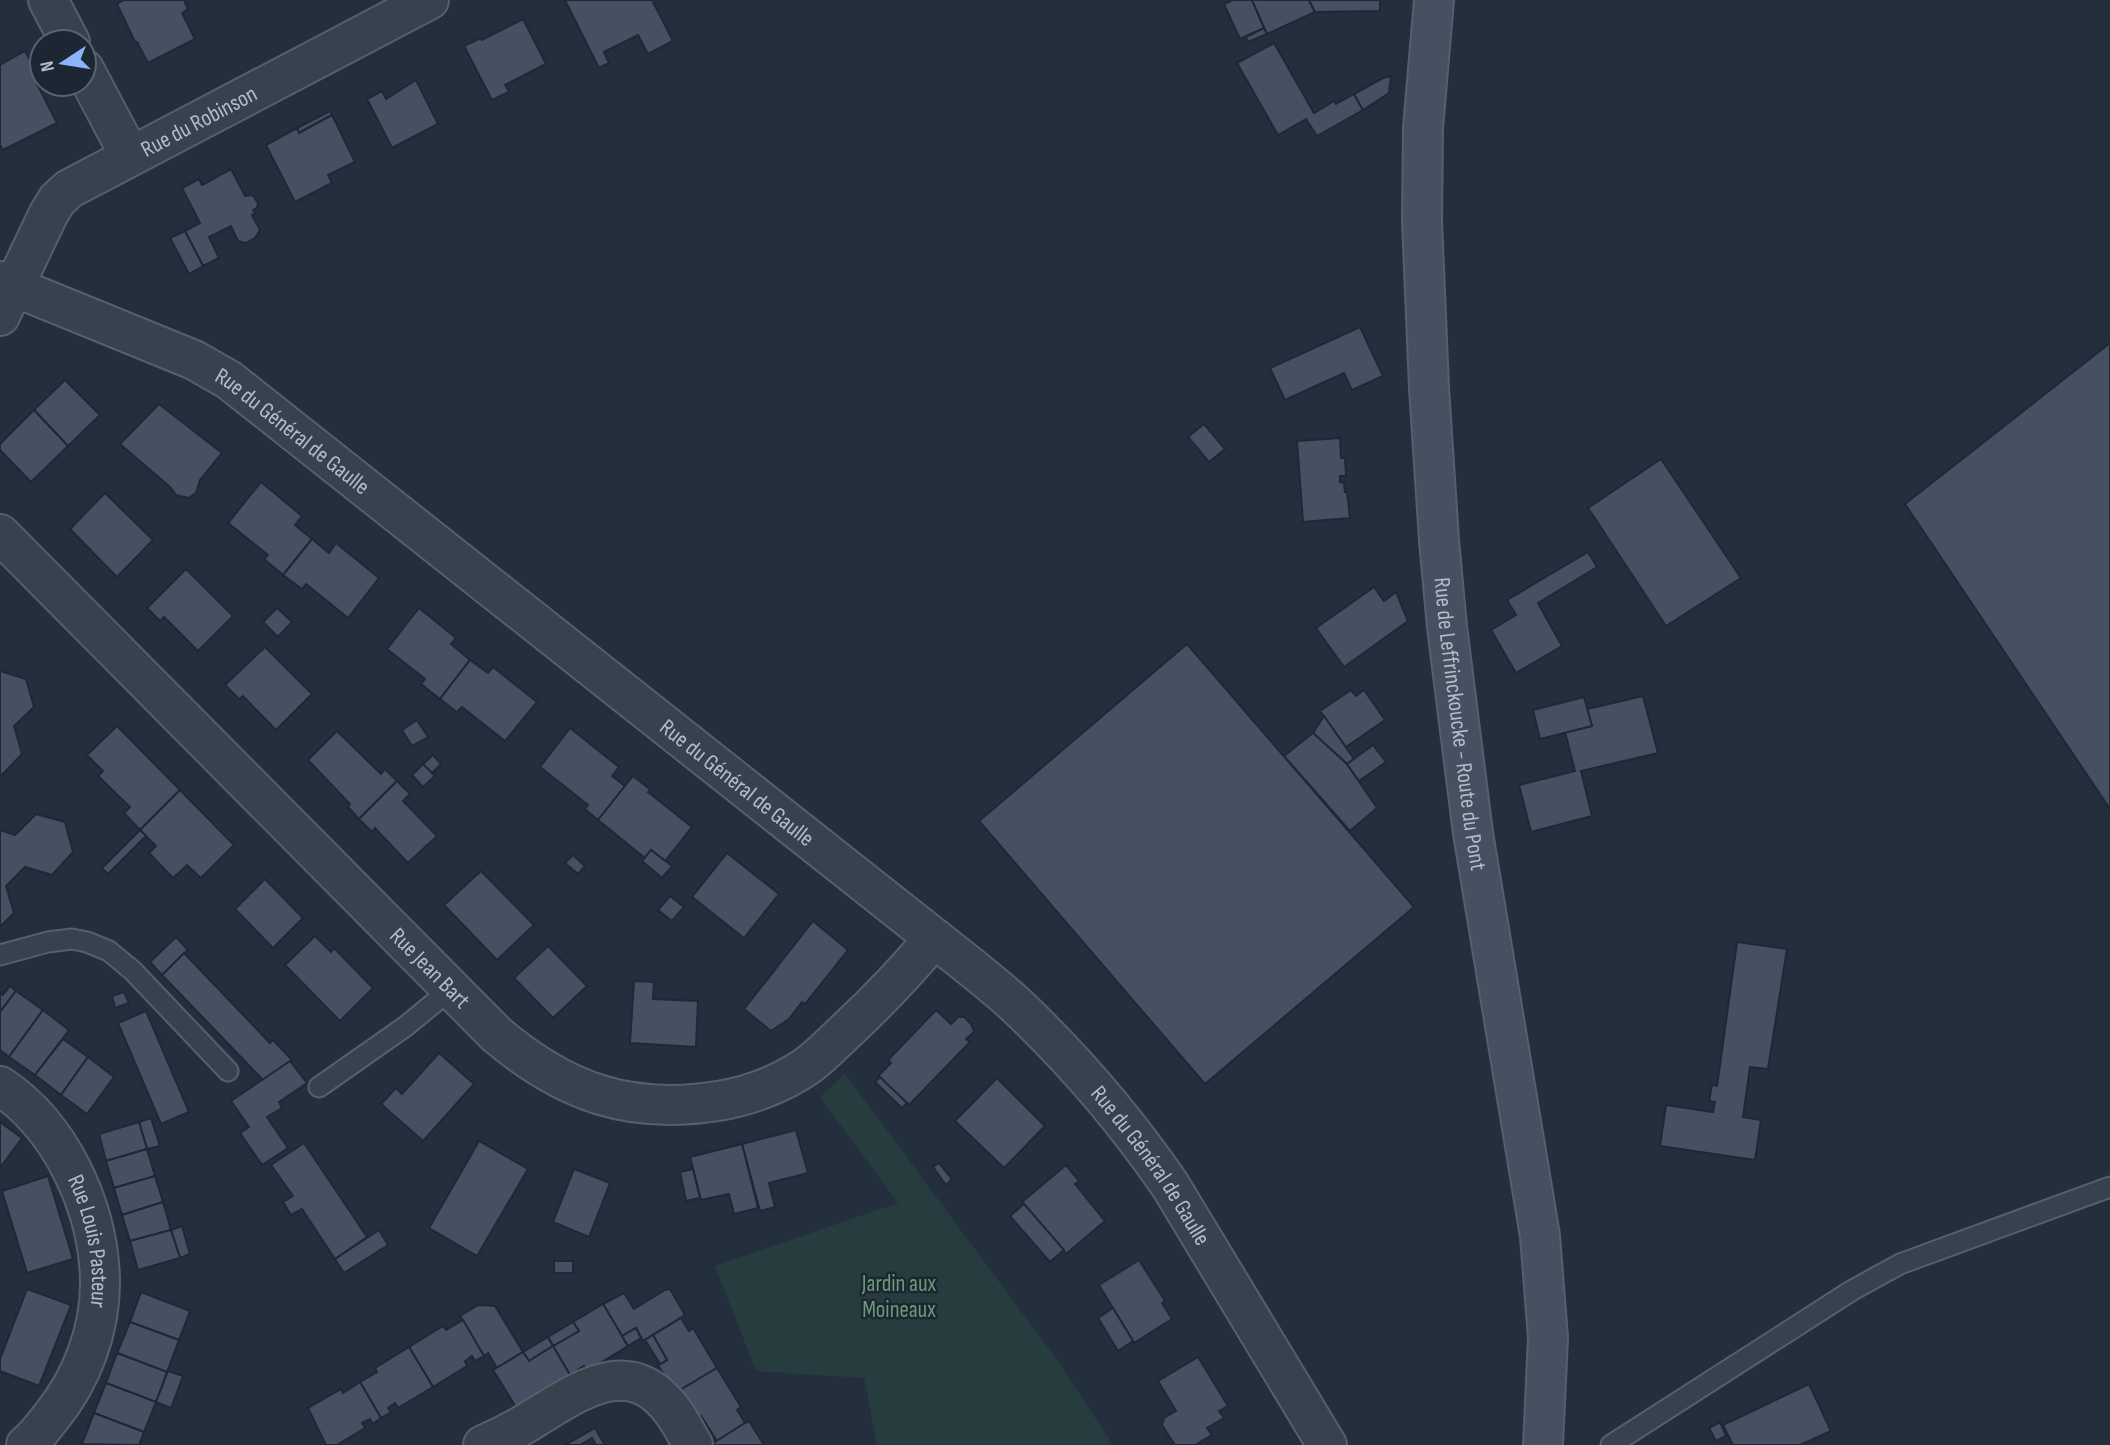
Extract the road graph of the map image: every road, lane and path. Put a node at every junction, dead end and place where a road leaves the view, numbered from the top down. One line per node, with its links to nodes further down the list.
1 (48, 0): 4 (street)
2 (429, 0): 6 (street, Rue du Robinson)
3 (1434, 0): 20 (main road, Rue de Leffrinckoucke - Route du Pont)
4 (63, 28)
5 (98, 95): 6 (street)
6 (130, 156): 7 (street, Rue du Robinson)
7 (5, 295): 9 (street, Rue du Général de Gaulle)
8 (0, 534): 11 (street, Rue Jean Bart)
9 (934, 938): 11 (street, Rue Jean Bart); 19 (street, Rue du Général de Gaulle)
10 (0, 955): 12 (lane)
11 (451, 989): 14 (lane)
12 (228, 1071)
13 (0, 1086): 16 (street, Rue Louis Pasteur)
14 (319, 1087)
15 (2110, 1187): 21 (lane)
16 (32, 1444)
17 (483, 1445): 18 (street)
18 (693, 1445)
19 (1327, 1445)
20 (1543, 1445)
21 (1611, 1445)

